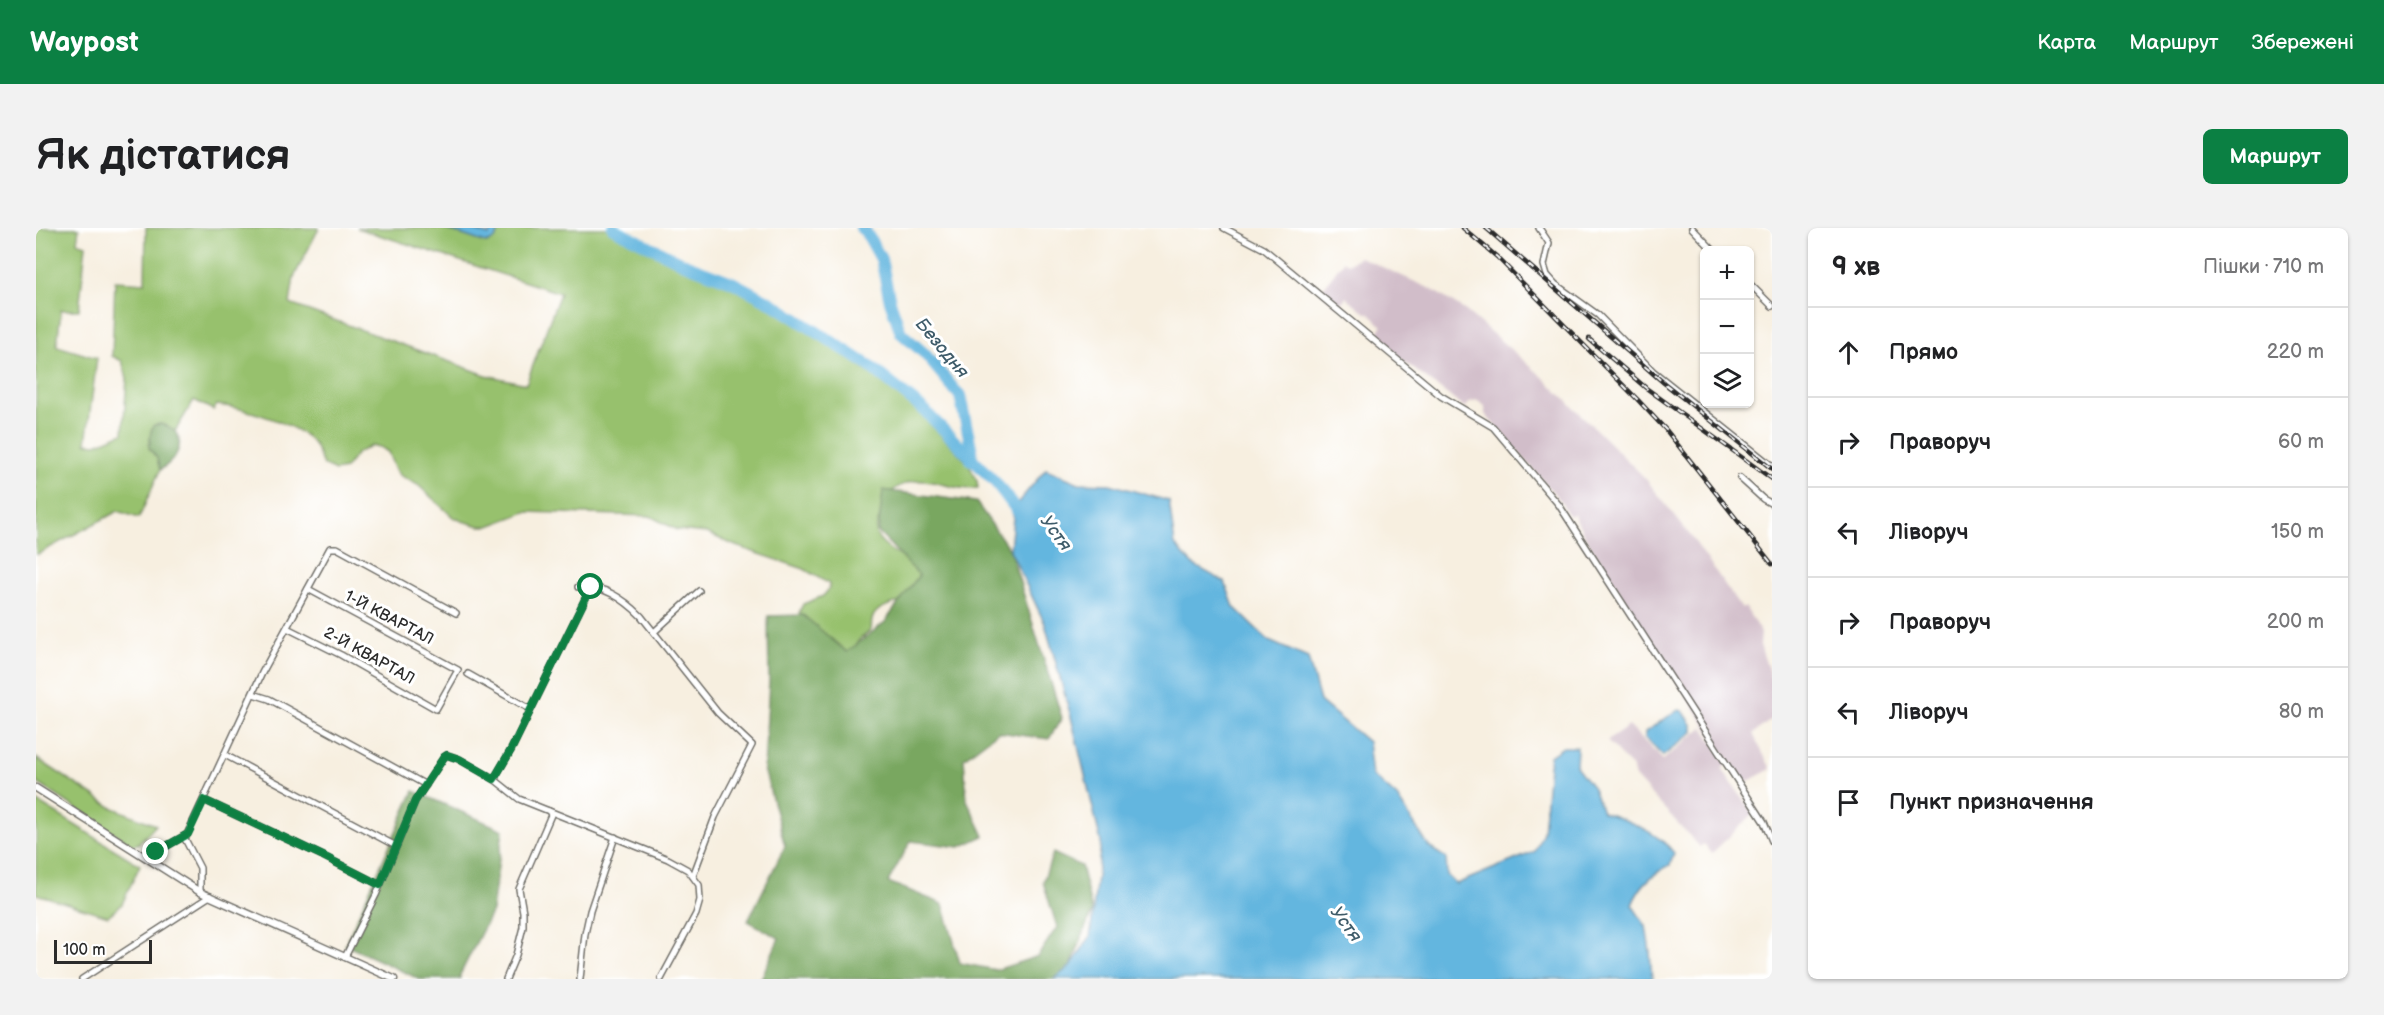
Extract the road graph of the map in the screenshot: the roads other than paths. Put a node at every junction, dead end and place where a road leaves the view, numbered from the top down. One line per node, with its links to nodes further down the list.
1 (1224, 228): 29 (street)
2 (1539, 228): 7 (street)
3 (1692, 228): 4 (street)
4 (1709, 246)
5 (1754, 289): 6 (street)
6 (1772, 306)
7 (1772, 466)
8 (1740, 478): 9 (street)
9 (1772, 504)
10 (578, 587): 11 (street)
11 (591, 587): 16 (street); 20 (street)
12 (308, 590): 14 (street); 15 (street); 19 (street, 1-Й КВАРТАЛ)
13 (699, 591): 16 (street)
14 (456, 612)
15 (287, 628): 18 (street); 19 (street, 2-Й КВАРТАЛ)
16 (654, 632): 32 (street)
17 (468, 674): 20 (street)
18 (253, 693): 21 (street); 23 (street)
19 (436, 709)
20 (530, 709): 22 (street)
21 (225, 755): 25 (street); 30 (street)
22 (494, 779): 23 (street); 26 (street)
23 (426, 785): 30 (street)
24 (36, 788): 31 (street)
25 (204, 800): 27 (street); 33 (street)
26 (549, 811): 28 (street); 39 (street)
27 (188, 834): 31 (street); 34 (street)
28 (615, 837): 32 (street); 40 (street)
29 (1772, 841)
30 (396, 846): 33 (street)
31 (142, 855): 34 (street)
32 (693, 876): 41 (street)
33 (380, 885): 36 (street)
34 (200, 892): 35 (street)
35 (210, 896): 36 (street); 37 (street)
36 (345, 957): 38 (street)
37 (82, 979)
38 (394, 979)
39 (506, 979)
40 (580, 979)
41 (662, 979)

